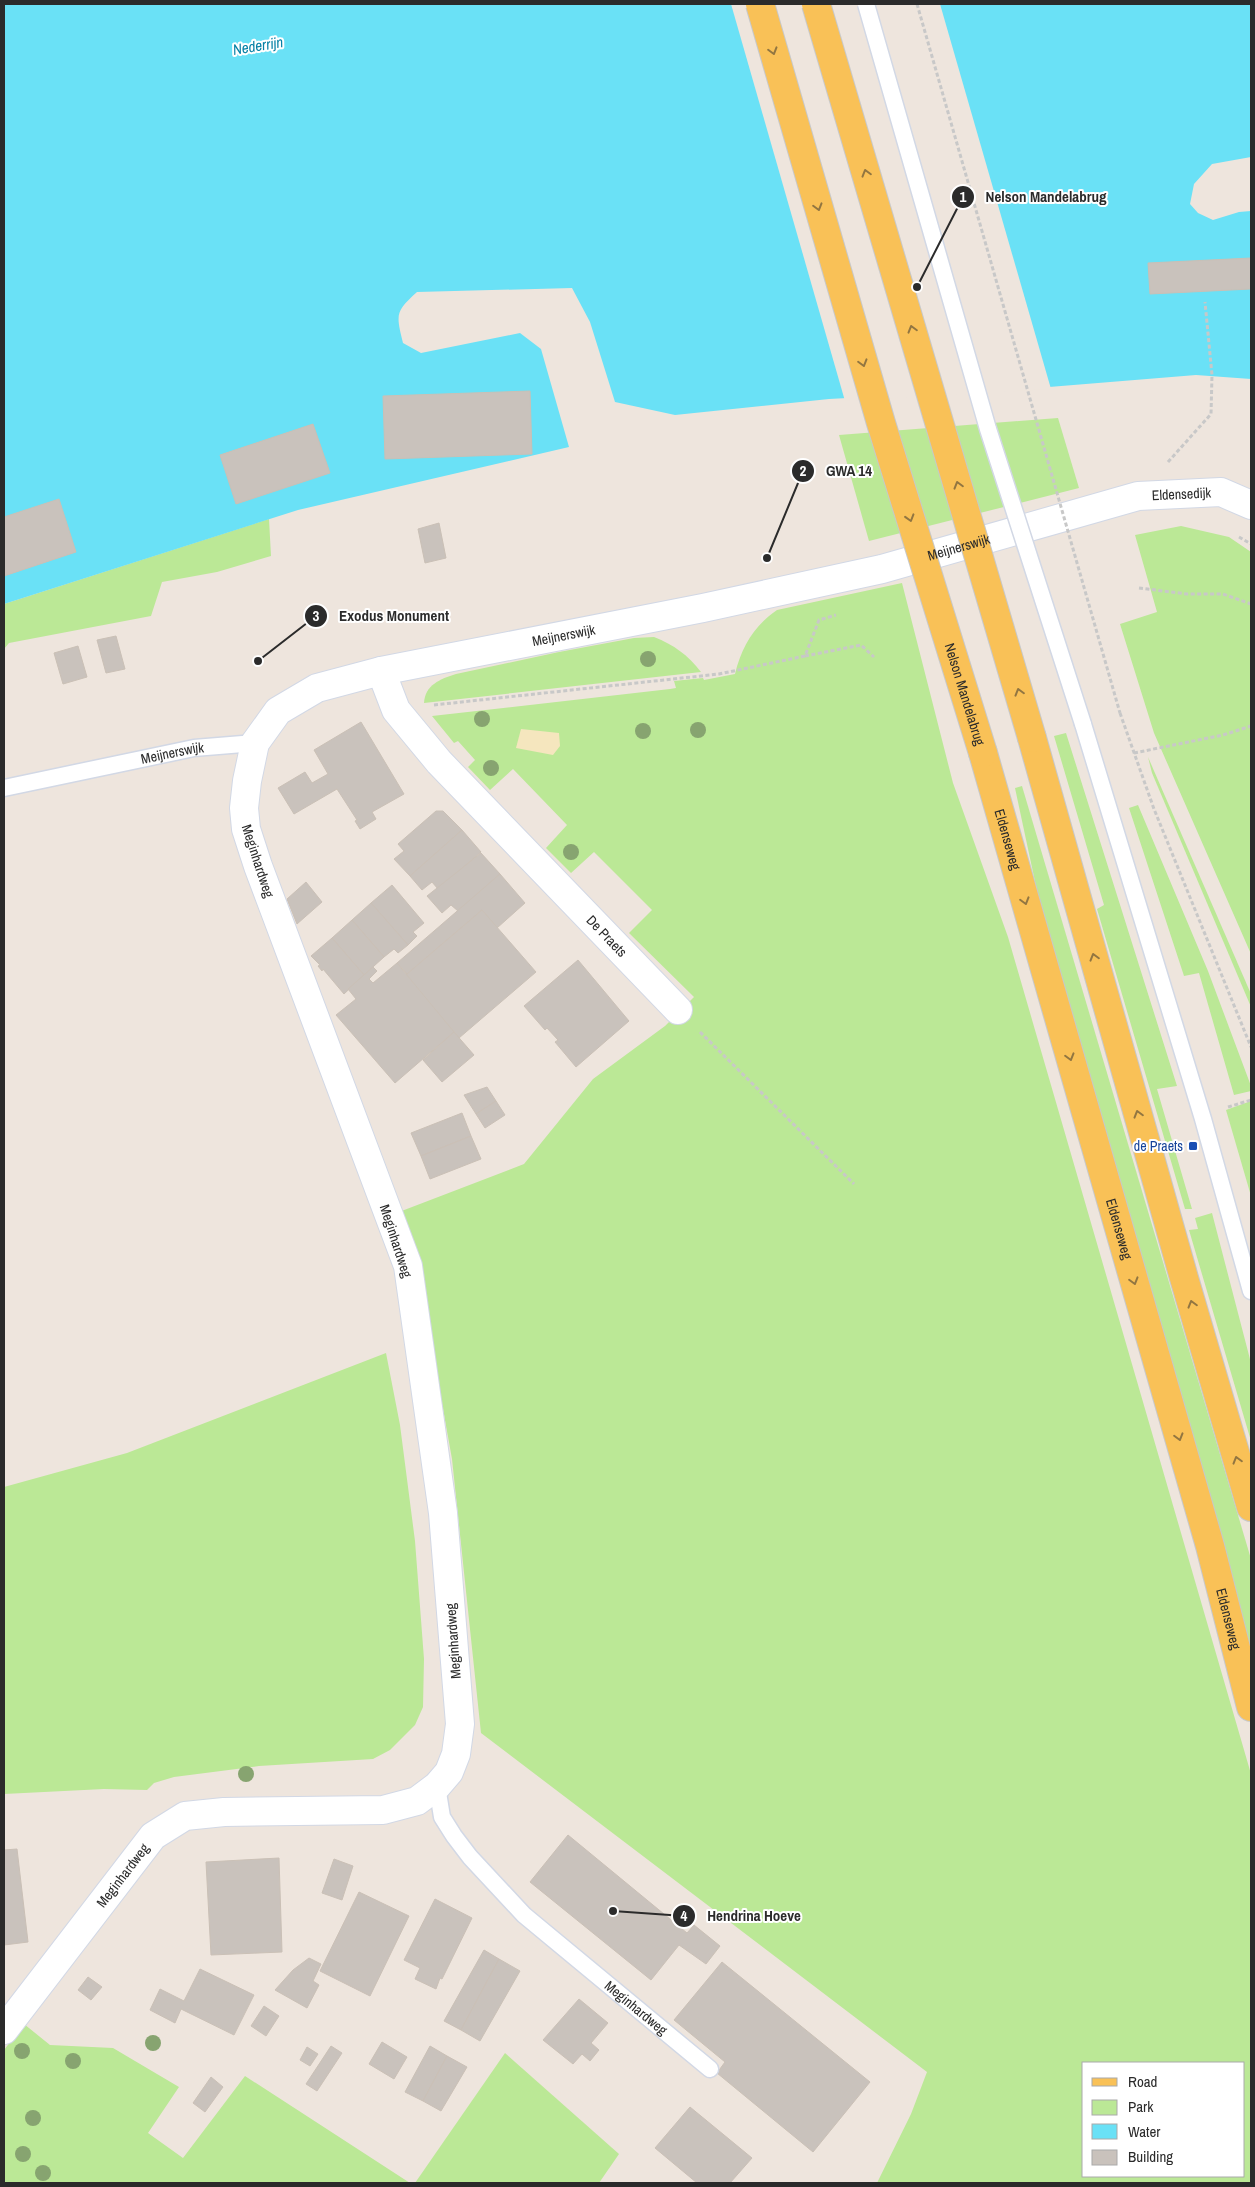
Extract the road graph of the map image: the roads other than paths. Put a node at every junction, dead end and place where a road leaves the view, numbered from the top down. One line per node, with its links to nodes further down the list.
1 (760, 4): 8 (main road, Nelson Mandelabrug, one-way to 8, bridge)
2 (816, 4): 12 (main road, one-way to 2, bridge)
3 (866, 4): 11 (lane, bridge)
4 (1138, 496): 5 (street, Eldensedijk); 6 (street, Meijnerswijk)
5 (1251, 505)
6 (381, 670): 7 (street, Meijnerswijk); 10 (street, De Praets)
7 (255, 743): 9 (lane, Meijnerswijk); 14 (street, Meginhardweg)
8 (983, 753): 13 (main road, Eldenseweg, one-way to 13)
9 (4, 788)
10 (678, 1010)
11 (1251, 1291)
12 (1251, 1507)
13 (1251, 1707)
14 (438, 1786): 15 (street, Meginhardweg); 16 (lane, Meginhardweg)
15 (4, 2030)
16 (710, 2068)

